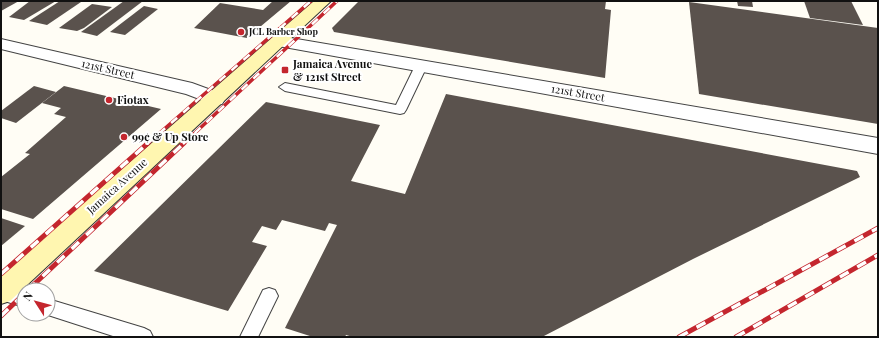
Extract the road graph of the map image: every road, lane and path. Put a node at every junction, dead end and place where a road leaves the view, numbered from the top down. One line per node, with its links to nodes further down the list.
1 (323, 1): 2 (main road, Jamaica Avenue)
2 (279, 41): 4 (street, 121st Street); 6 (main road, Jamaica Avenue)
3 (1, 44): 6 (street, 121st Street)
4 (421, 66): 5 (lane); 7 (street, 121st Street)
5 (285, 87)
6 (214, 99): 8 (main road, Jamaica Avenue)
7 (878, 146)
8 (1, 292): 10 (lane)
9 (269, 296): 13 (lane)
10 (16, 297)
11 (56, 310): 12 (lane)
12 (144, 337)
13 (249, 337)

